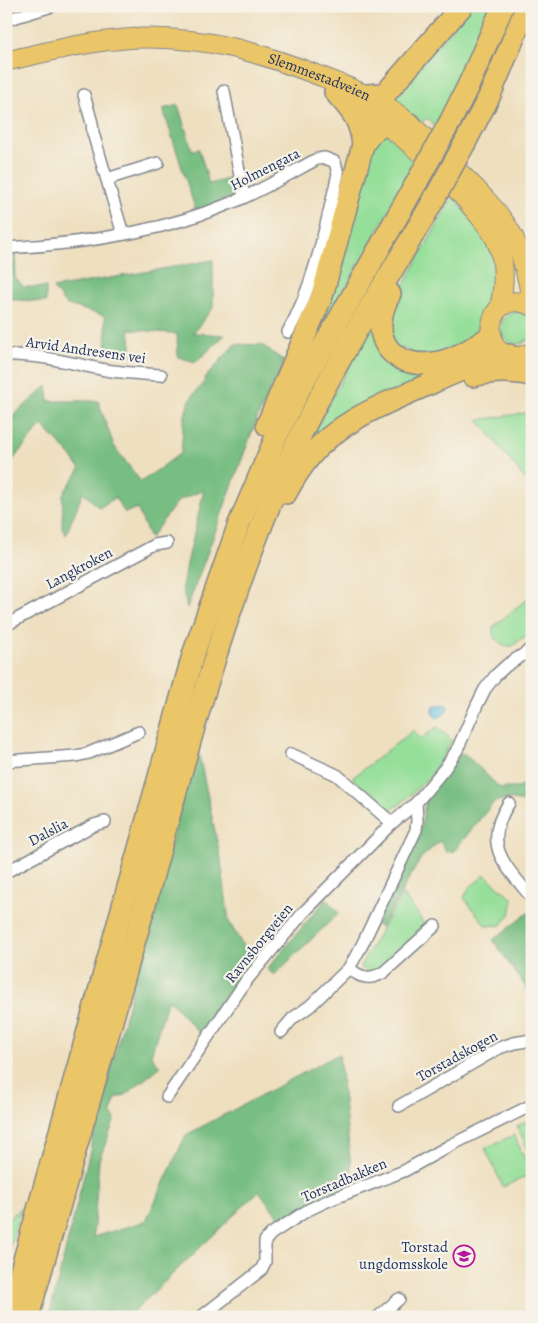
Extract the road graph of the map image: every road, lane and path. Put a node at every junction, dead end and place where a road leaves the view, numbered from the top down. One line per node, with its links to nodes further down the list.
1 (52, 6): 5 (street)
2 (462, 6): 11 (highway)
3 (503, 6): 31 (highway, bridge)
4 (528, 6): 17 (highway, bridge)
5 (6, 20)
6 (6, 61): 11 (main road, Slemmestadveien)
7 (6, 71): 9 (main road, Slemmestadveien)
8 (224, 90): 16 (street)
9 (334, 92): 11 (main road, Slemmestadveien); 13 (highway)
10 (84, 95): 15 (street)
11 (382, 109): 12 (highway); 13 (highway); 22 (main road, Slemmestadveien)
12 (411, 125): 20 (main road)
13 (364, 144): 31 (highway)
14 (158, 164): 15 (street)
15 (106, 179): 18 (street)
16 (244, 197): 18 (street, Holmengata); 23 (street, Holmengata)
17 (432, 203): 24 (highway); 33 (highway)
18 (123, 234): 19 (street, Holmengata)
19 (6, 248)
20 (532, 300)
21 (532, 306): 22 (main road)
22 (500, 308): 24 (main road, Slemmestadveien)
23 (288, 332)
24 (491, 336): 27 (main road)
25 (532, 352): 27 (main road)
26 (6, 355): 28 (street, Arvid Andresens vei)
27 (509, 355): 30 (highway)
28 (161, 375)
29 (532, 375): 30 (highway)
30 (435, 381): 33 (highway)
31 (239, 524): 53 (highway)
32 (167, 543): 34 (street, Langkroken)
33 (242, 575): 54 (highway)
34 (6, 625)
35 (532, 649): 40 (street, Ravnsborgveien)
36 (139, 732): 38 (street)
37 (291, 754): 42 (street)
38 (6, 761)
39 (509, 802): 44 (street)
40 (416, 803): 42 (street, Ravnsborgveien); 46 (street)
41 (105, 822): 43 (street, Dalslia)
42 (392, 823): 49 (street, Ravnsborgveien)
43 (6, 872)
44 (532, 898)
45 (435, 926): 46 (street)
46 (349, 968): 47 (street)
47 (281, 1032)
48 (532, 1040): 51 (street, Torstadskogen)
49 (167, 1097)
50 (532, 1105): 55 (street, Torstadbakken)
51 (399, 1106)
52 (399, 1298): 56 (street)
53 (8, 1317)
54 (28, 1317)
55 (202, 1317)
56 (378, 1317)

